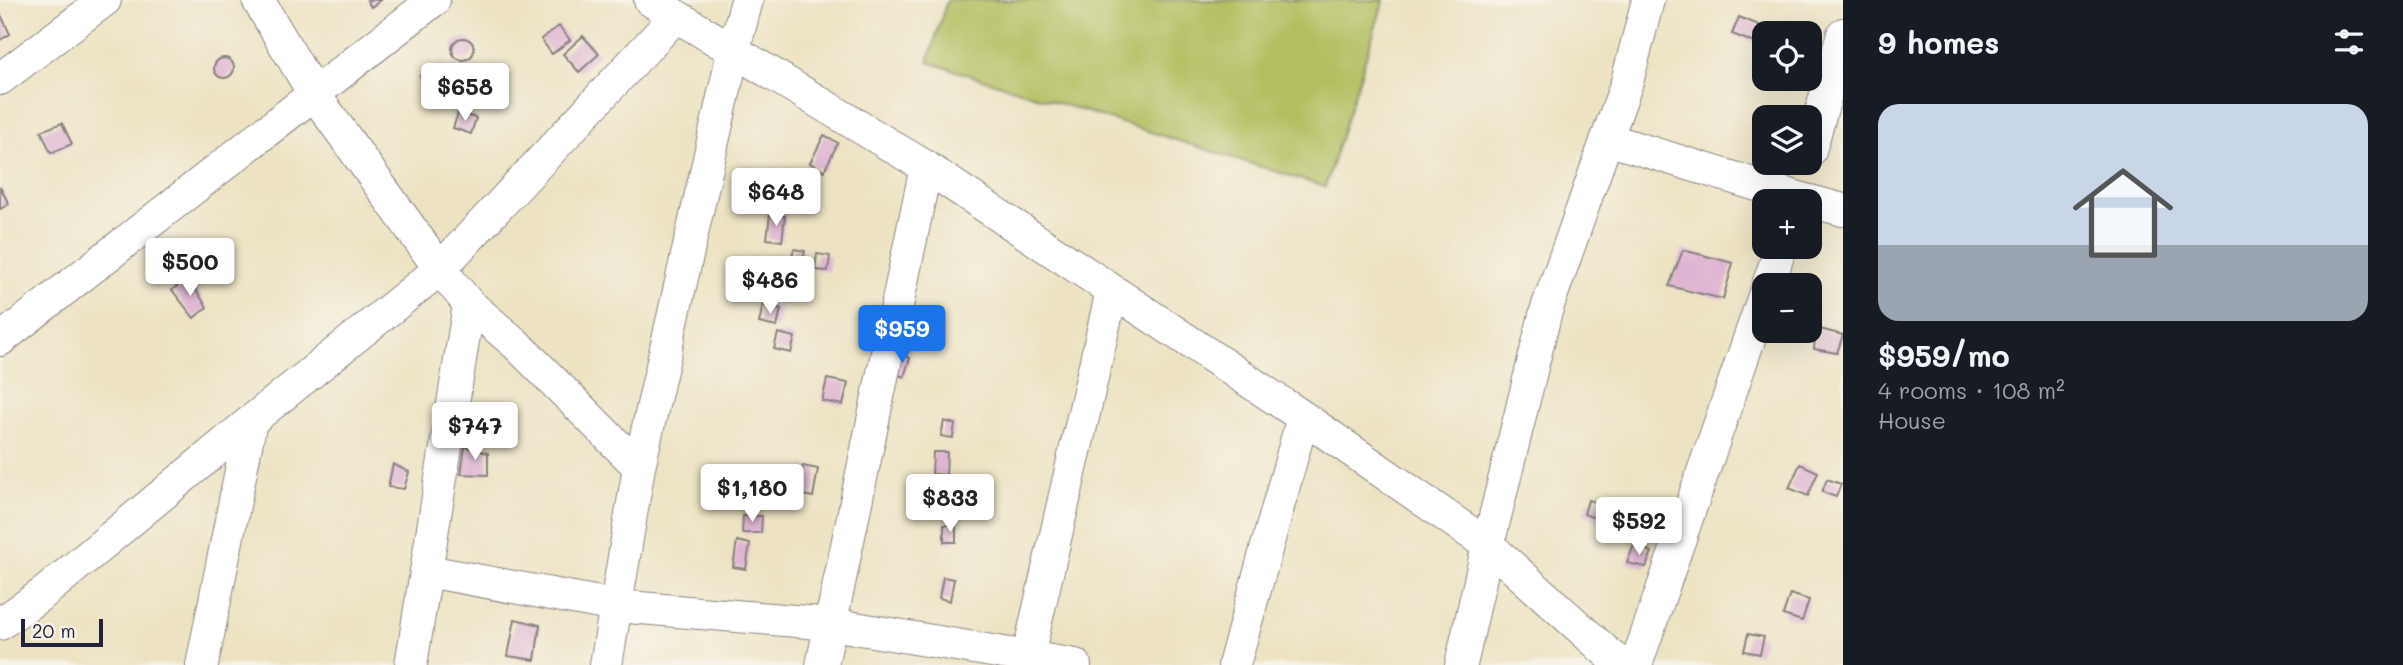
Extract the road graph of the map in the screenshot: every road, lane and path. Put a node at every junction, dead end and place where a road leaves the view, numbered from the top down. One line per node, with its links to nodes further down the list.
1 (105, 0): 9 (street)
2 (258, 0): 10 (street)
3 (434, 0): 10 (street)
4 (747, 0): 8 (street)
5 (1648, 0): 12 (street)
6 (663, 8): 8 (street); 17 (street)
7 (1843, 34): 11 (street)
8 (734, 49): 13 (street); 24 (street)
9 (0, 79)
10 (314, 94): 17 (street); 21 (street)
11 (1822, 108)
12 (1606, 139): 14 (street); 25 (street)
13 (926, 167): 18 (street); 29 (street)
14 (1767, 189)
15 (1822, 205): 16 (street)
16 (1843, 211)
17 (440, 269): 19 (street); 23 (street)
18 (1112, 291): 22 (street); 30 (street)
19 (469, 304): 24 (street); 26 (street)
20 (1752, 331): 39 (street)
21 (0, 340)
22 (1303, 417): 25 (street); 36 (street)
23 (251, 421): 28 (street); 31 (street)
24 (639, 467): 27 (street)
25 (1488, 545): 37 (street); 38 (street)
26 (426, 571): 27 (street); 32 (street)
27 (616, 606): 29 (street); 33 (street)
28 (0, 624)
29 (831, 624): 30 (street); 34 (street)
30 (1027, 662): 35 (street)
31 (202, 665)
32 (411, 665)
33 (606, 665)
34 (822, 665)
35 (1074, 665)
36 (1234, 665)
37 (1461, 665)
38 (1621, 665)
39 (1636, 665)

